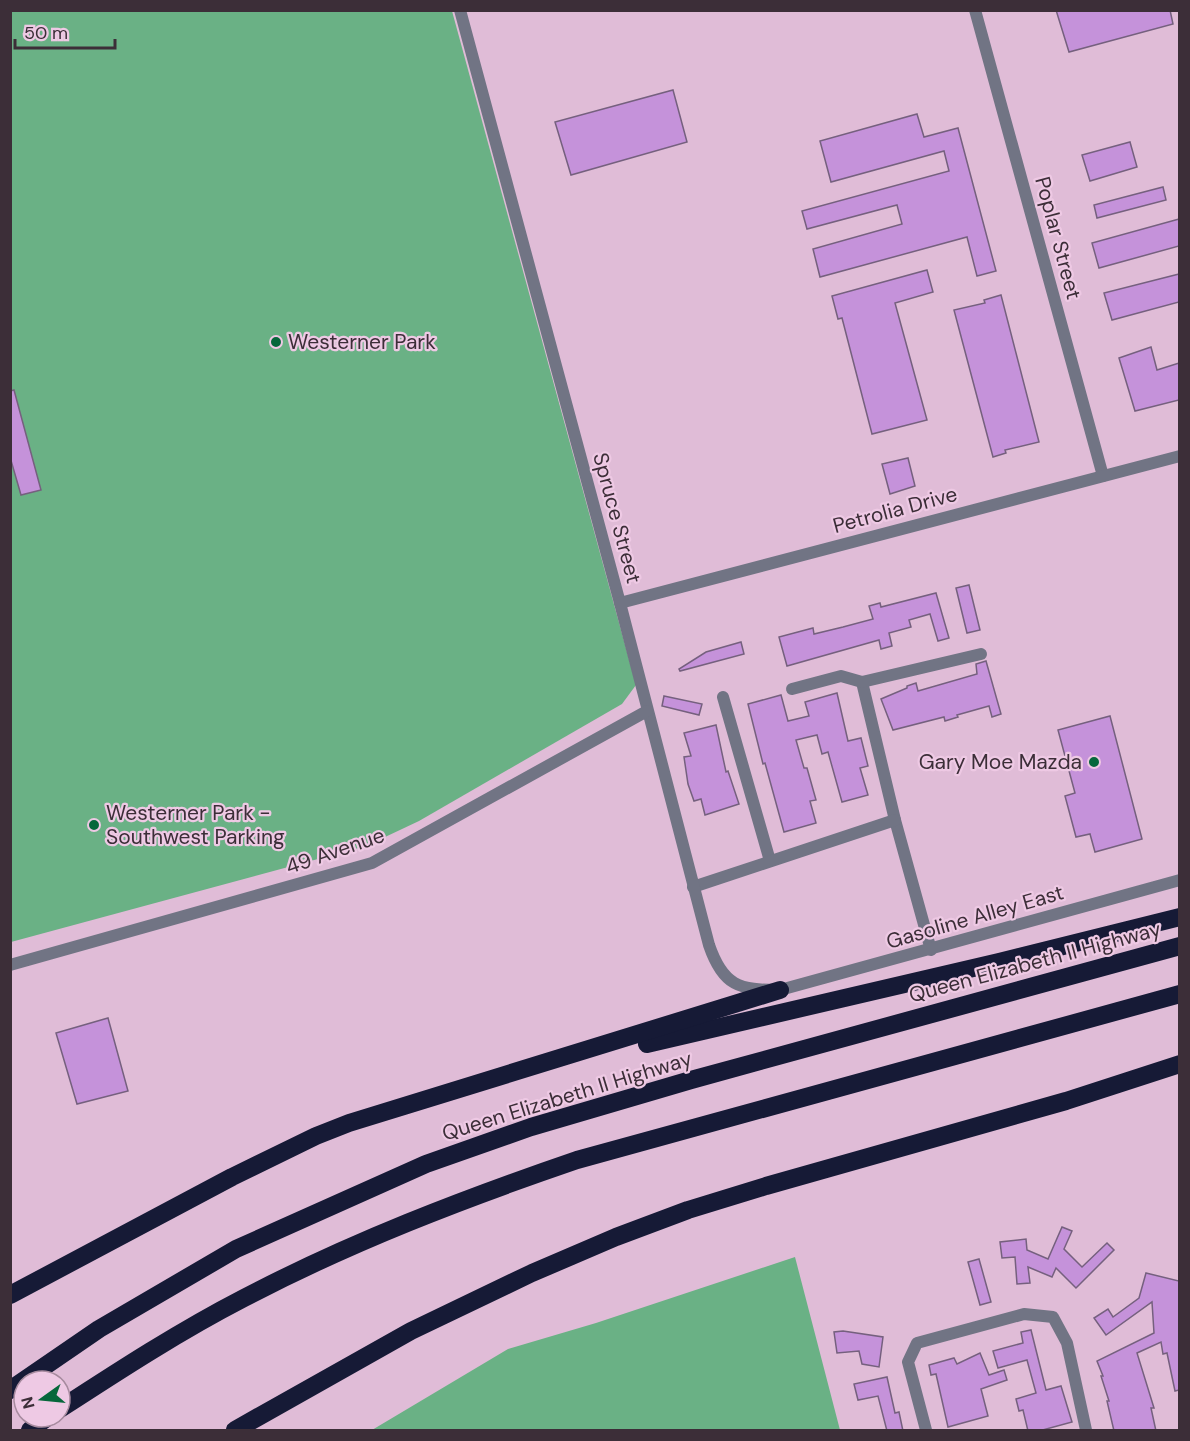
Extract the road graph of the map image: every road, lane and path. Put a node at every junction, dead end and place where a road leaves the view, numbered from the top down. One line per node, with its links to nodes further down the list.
1 (460, 10): 5 (street, Spruce Street)
2 (975, 10): 4 (street, Poplar Street)
3 (1179, 456): 4 (street, Petrolia Drive)
4 (1103, 476): 5 (street, Petrolia Drive)
5 (620, 603): 10 (street, Spruce Street)
6 (981, 654): 7 (street)
7 (862, 682): 8 (street); 11 (street)
8 (792, 689)
9 (723, 698): 12 (street)
10 (647, 711): 14 (street, Spruce Street); 18 (street, 49 Avenue)
11 (895, 820): 12 (street); 17 (street)
12 (770, 861): 14 (street)
13 (1179, 880): 17 (street, Gasoline Alley East)
14 (693, 887): 19 (street, Spruce Street)
15 (1179, 917): 22 (highway)
16 (1179, 946): 26 (highway, Queen Elizabeth II Highway)
17 (931, 950): 19 (street, Gasoline Alley East)
18 (10, 965)
19 (780, 990): 22 (highway)
20 (1179, 994): 27 (highway)
21 (1179, 1064): 28 (highway)
22 (509, 1074): 23 (highway)
23 (96, 1248): 24 (highway); 25 (highway)
24 (10, 1295)
25 (10, 1307)
26 (10, 1390)
27 (72, 1401)
28 (284, 1403): 29 (highway); 30 (highway)
29 (235, 1431)
30 (244, 1431)
31 (926, 1431): 32 (street)
32 (1086, 1431)

